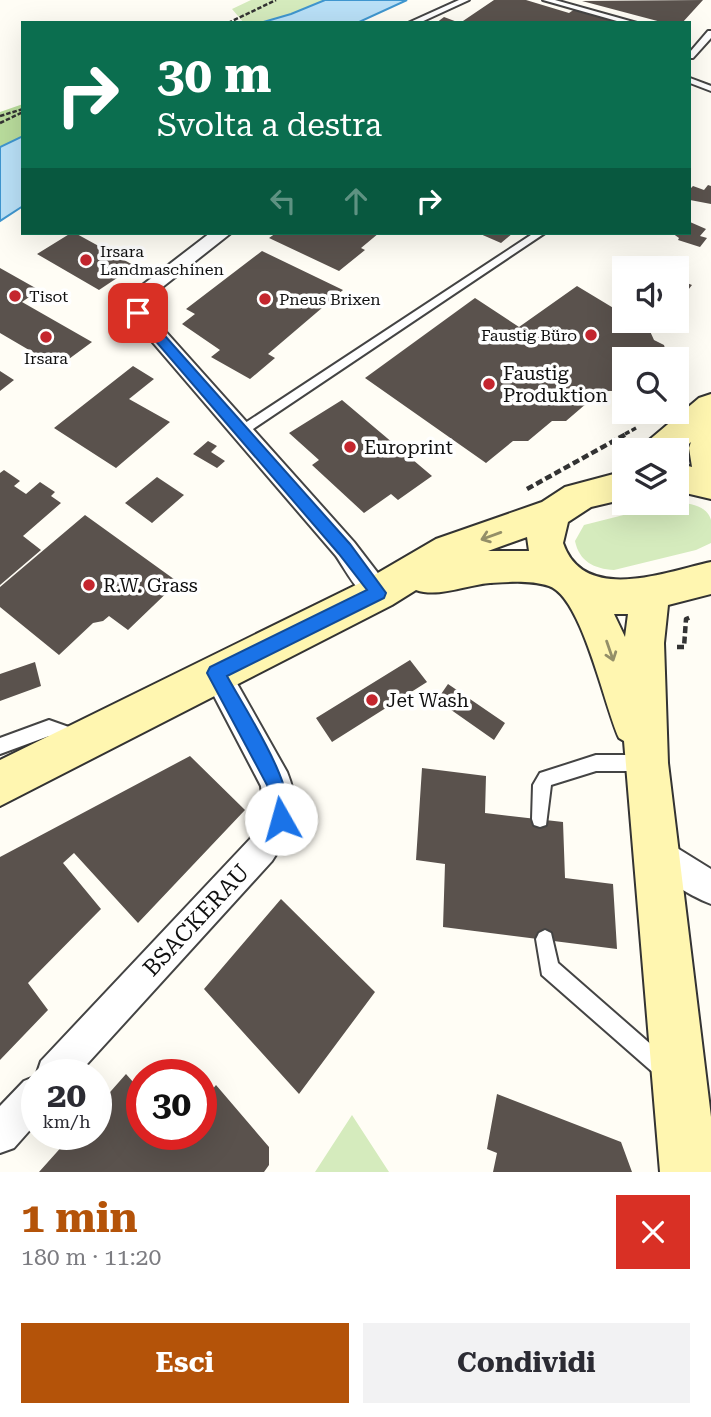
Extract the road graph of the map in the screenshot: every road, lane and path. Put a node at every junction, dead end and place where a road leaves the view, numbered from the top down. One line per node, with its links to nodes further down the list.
1 (276, 0): 4 (path)
2 (465, 0): 5 (lane)
3 (547, 0): 6 (lane)
4 (232, 21)
5 (417, 21)
6 (626, 21)
7 (711, 33): 8 (lane)
8 (697, 45)
9 (691, 80): 10 (lane)
10 (711, 89)
11 (21, 111): 13 (path)
12 (21, 112): 14 (path)
13 (0, 116)
14 (0, 123)
15 (219, 235): 18 (street)
16 (537, 235): 18 (lane)
17 (711, 406): 22 (main road)
18 (240, 432): 32 (street)
19 (711, 434): 24 (main road)
20 (618, 438): 21 (path)
21 (664, 438)
22 (674, 438)
23 (612, 442): 28 (path)
24 (711, 473)
25 (689, 480): 26 (main road)
26 (711, 485)
27 (612, 488): 29 (main road)
28 (523, 491)
29 (555, 512): 30 (main road); 32 (main road, one-way to 32)
30 (570, 580): 31 (main road); 32 (main road); 38 (main road, one-way to 38)
31 (650, 591): 33 (main road); 34 (main road)
32 (378, 593): 35 (main road)
33 (705, 595): 34 (path)
34 (644, 643): 38 (main road)
35 (216, 673): 36 (main road); 44 (street, BSACKERAU)
36 (86, 740): 37 (lane); 39 (main road)
37 (0, 746)
38 (646, 763): 40 (lane); 41 (main road)
39 (0, 784)
40 (540, 819)
41 (656, 851): 42 (street); 45 (main road)
42 (711, 888)
43 (545, 939): 45 (lane)
44 (68, 1059)
45 (678, 1081): 48 (main road)
46 (21, 1111): 47 (street)
47 (0, 1134)
48 (689, 1172)

